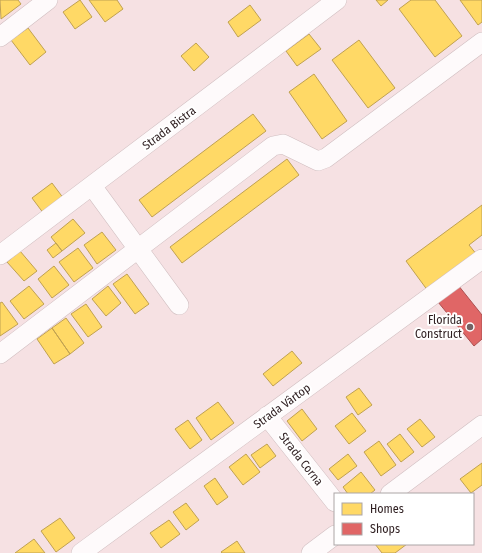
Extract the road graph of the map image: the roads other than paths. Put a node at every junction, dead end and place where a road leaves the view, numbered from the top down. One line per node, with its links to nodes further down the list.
1 (48, 0): 3 (street)
2 (337, 0): 5 (street, Strada Bistra)
3 (0, 37)
4 (482, 42): 6 (street)
5 (92, 186): 6 (street); 7 (street, Strada Bistra)
6 (139, 250): 9 (street); 10 (street)
7 (0, 256)
8 (482, 259): 11 (street, Strada Vârtop)
9 (179, 305)
10 (0, 354)
11 (268, 416): 14 (street, Strada Corna); 16 (street, Strada Vârtop)
12 (482, 425): 13 (street)
13 (391, 493)
14 (334, 501)
15 (334, 536): 17 (street)
16 (81, 553)
17 (311, 553)

